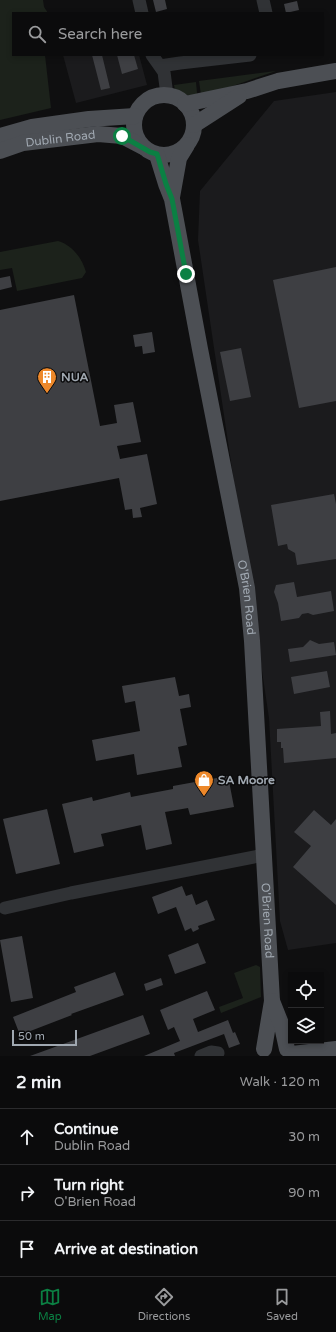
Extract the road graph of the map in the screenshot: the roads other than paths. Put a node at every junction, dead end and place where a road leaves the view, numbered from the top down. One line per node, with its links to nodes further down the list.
1 (139, 0): 3 (street)
2 (263, 0): 4 (street)
3 (142, 12)
4 (266, 12)
5 (153, 56): 7 (street)
6 (241, 56): 7 (street)
7 (160, 66): 10 (street)
8 (336, 71): 9 (main road)
9 (247, 90): 11 (main road); 13 (main road)
10 (167, 95): 11 (main road); 12 (main road)
11 (185, 104): 13 (main road)
12 (136, 116): 14 (main road, Dublin Road); 17 (main road)
13 (194, 125): 15 (main road)
14 (0, 136)
15 (188, 143): 17 (main road); 18 (main road, O'Brien Road)
16 (0, 151): 17 (main road, Dublin Road)
17 (150, 151): 18 (main road, O'Brien Road)
18 (172, 199): 19 (main road, O'Brien Road)
19 (264, 855): 20 (street); 21 (main road, O'Brien Road)
20 (5, 908)
21 (272, 1001): 23 (main road, O'Brien Road); 25 (main road, O'Brien Road)
22 (336, 1049): 25 (main road)
23 (260, 1052): 25 (main road)
24 (218, 1053): 26 (street)
25 (291, 1053)
26 (201, 1056)

